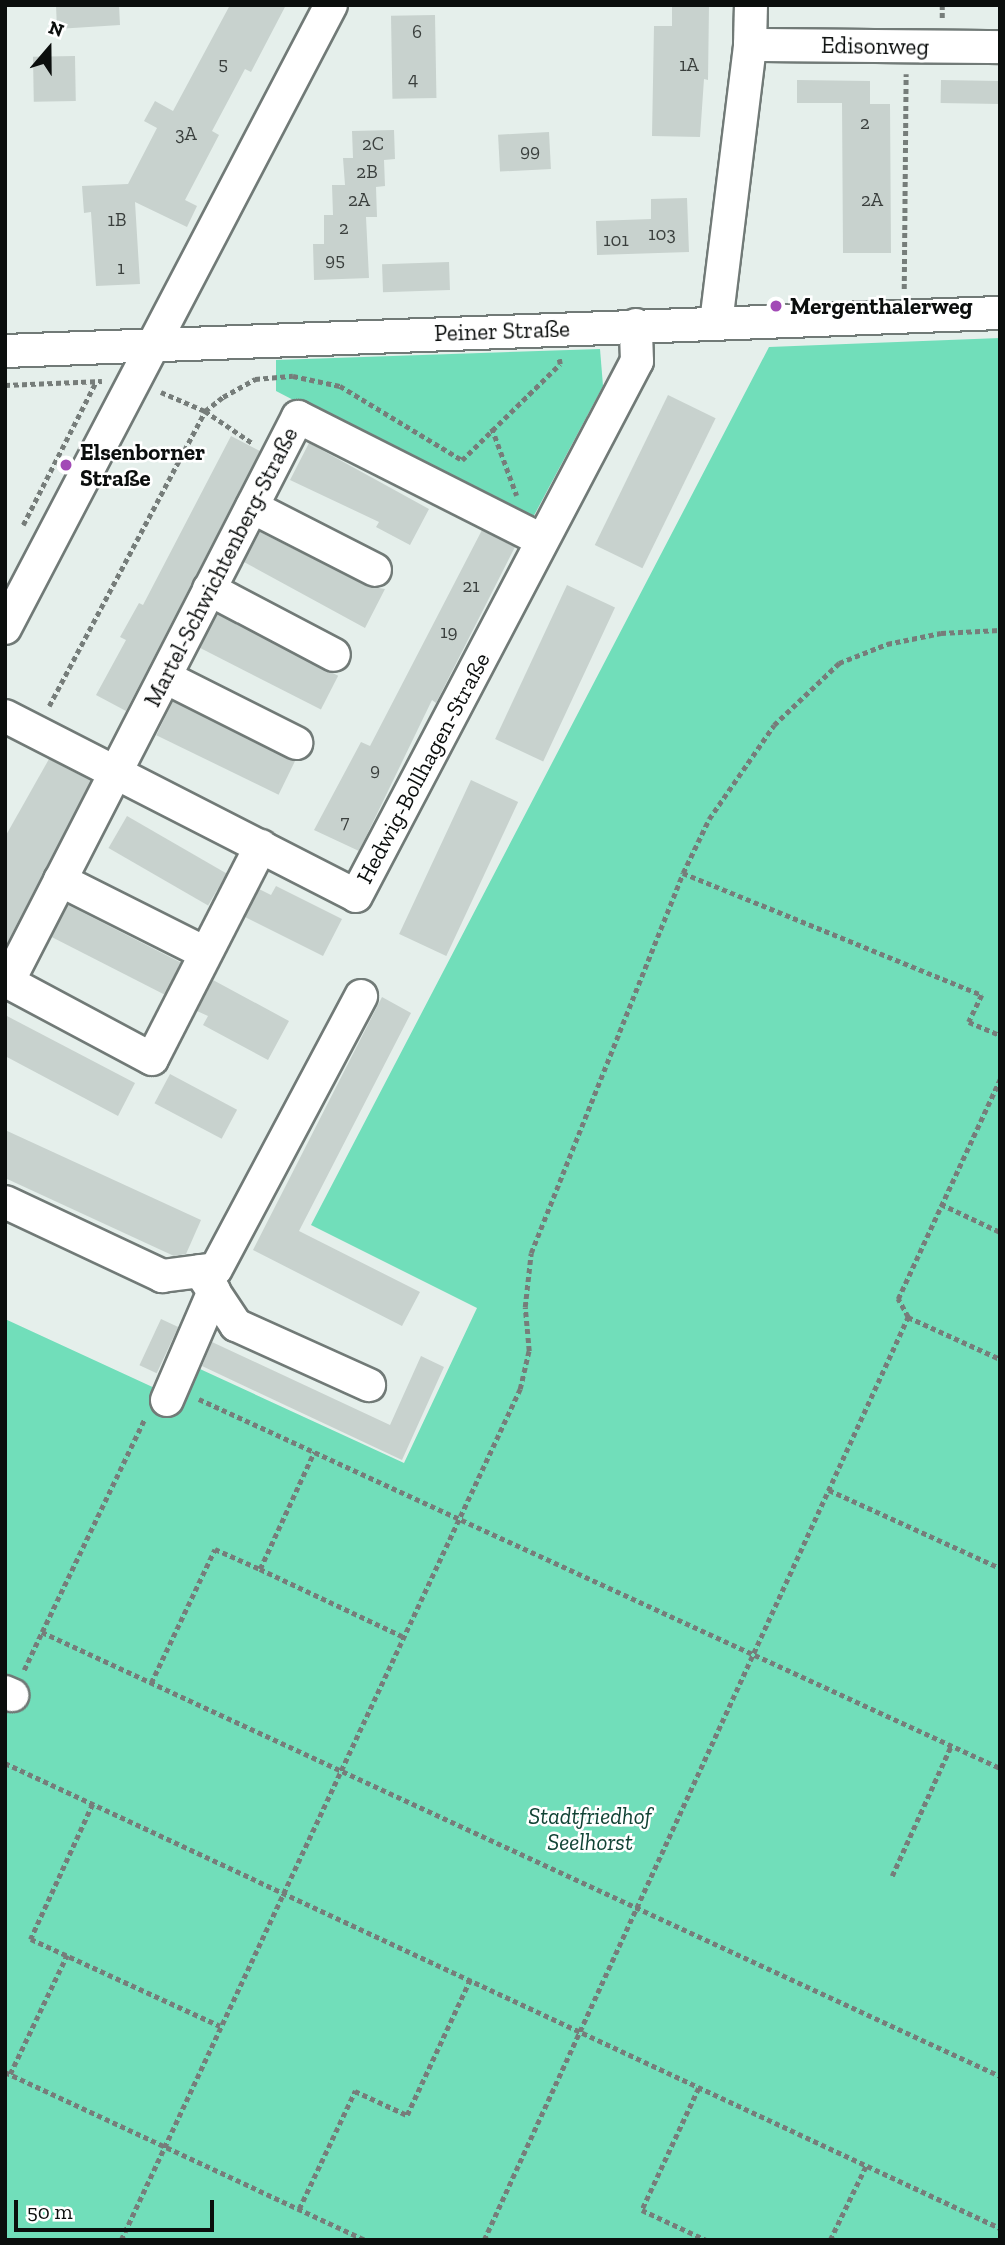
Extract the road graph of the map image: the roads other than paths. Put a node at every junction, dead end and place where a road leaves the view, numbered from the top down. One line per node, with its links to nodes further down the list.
1 (331, 5): 8 (street)
2 (751, 5): 3 (street)
3 (750, 45): 4 (street, Edisonweg); 6 (street)
4 (1000, 47)
5 (1000, 313): 6 (street, Peiner Straße)
6 (716, 323): 7 (street, Peiner Straße)
7 (636, 325): 8 (street, Peiner Straße); 11 (street, Hedwig-Bollhagen-Straße)
8 (154, 346): 9 (street, Peiner Straße); 14 (street)
9 (5, 351)
10 (252, 507): 11 (street, Martel-Schwichtenberg-Straße); 12 (street); 13 (street, Martel-Schwichtenberg-Straße)
11 (542, 540): 20 (street, Hedwig-Bollhagen-Straße)
12 (375, 570)
13 (209, 589): 15 (street); 16 (street, Martel-Schwichtenberg-Straße)
14 (5, 628)
15 (334, 655)
16 (164, 677): 18 (street); 19 (street, Martel-Schwichtenberg-Straße)
17 (5, 716): 19 (street, Hedwig-Bollhagen-Straße)
18 (296, 744)
19 (115, 773): 20 (street, Hedwig-Bollhagen-Straße); 21 (street, Martel-Schwichtenberg-Straße)
20 (261, 846): 22 (street)
21 (60, 880): 22 (street); 22 (street, Martel-Schwichtenberg-Straße)
22 (205, 953)
23 (361, 996): 25 (street)
24 (5, 1202): 25 (street)
25 (207, 1281): 26 (street); 27 (street)
26 (369, 1385)
27 (167, 1400)

